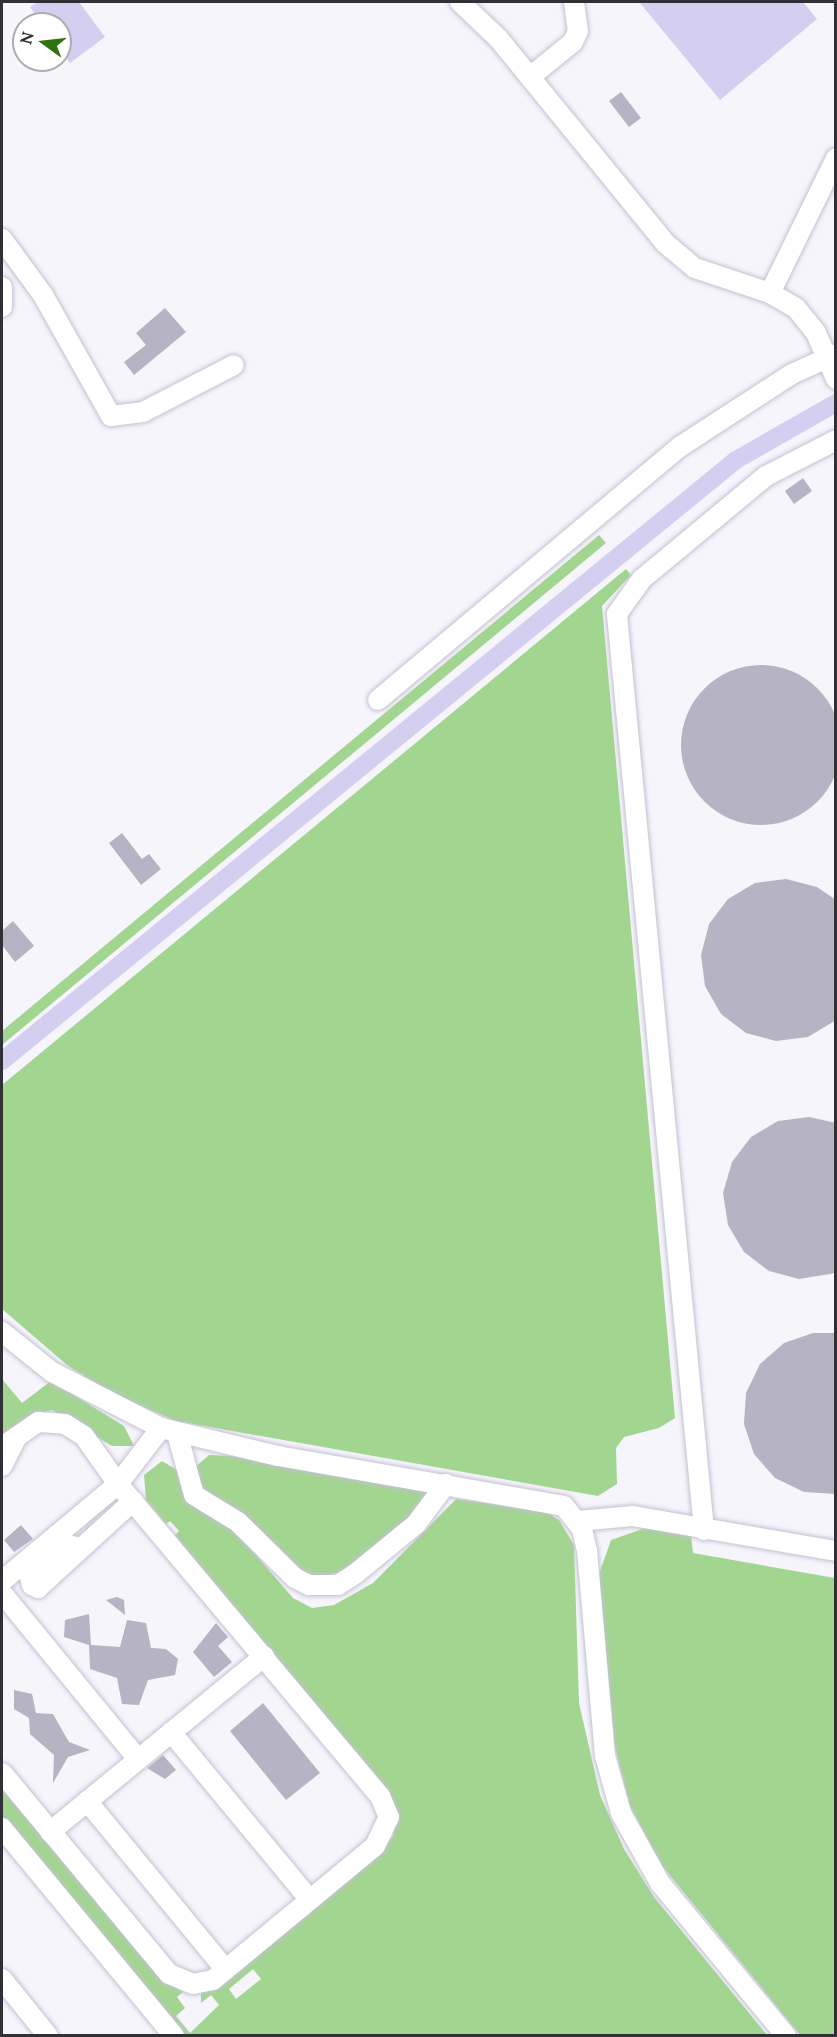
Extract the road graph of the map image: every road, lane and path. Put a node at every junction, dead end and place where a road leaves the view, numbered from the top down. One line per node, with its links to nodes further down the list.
1 (460, 2): 3 (street)
2 (574, 2): 3 (street)
3 (530, 77): 7 (street)
4 (836, 158): 7 (street)
5 (2, 239): 10 (street)
6 (2, 287): 8 (street)
7 (770, 293): 9 (street)
8 (2, 307)
9 (831, 354): 11 (street); 13 (street)
10 (234, 365)
11 (835, 378)
12 (836, 440): 23 (street)
13 (378, 700)
14 (2, 1332): 15 (street)
15 (169, 1430): 19 (street); 20 (street); 20 (street)
16 (20, 1433): 17 (street); 18 (street); 19 (street)
17 (2, 1447)
18 (2, 1466)
19 (118, 1484): 21 (street); 25 (street)
20 (446, 1484): 22 (street)
21 (133, 1501): 26 (street); 27 (street)
22 (578, 1521): 23 (street); 39 (street)
23 (704, 1530): 24 (street)
24 (836, 1551)
25 (2, 1581)
26 (4, 1602): 29 (street)
27 (264, 1656): 28 (street); 34 (street)
28 (171, 1732): 29 (street); 34 (street)
29 (138, 1759): 31 (street)
30 (2, 1773): 33 (street)
31 (87, 1801): 33 (street); 35 (street)
32 (2, 1828): 38 (street)
33 (50, 1832): 35 (street)
34 (309, 1899): 35 (street)
35 (225, 1969)
36 (2, 1979): 37 (street)
37 (48, 2036)
38 (174, 2036)
39 (786, 2036)

